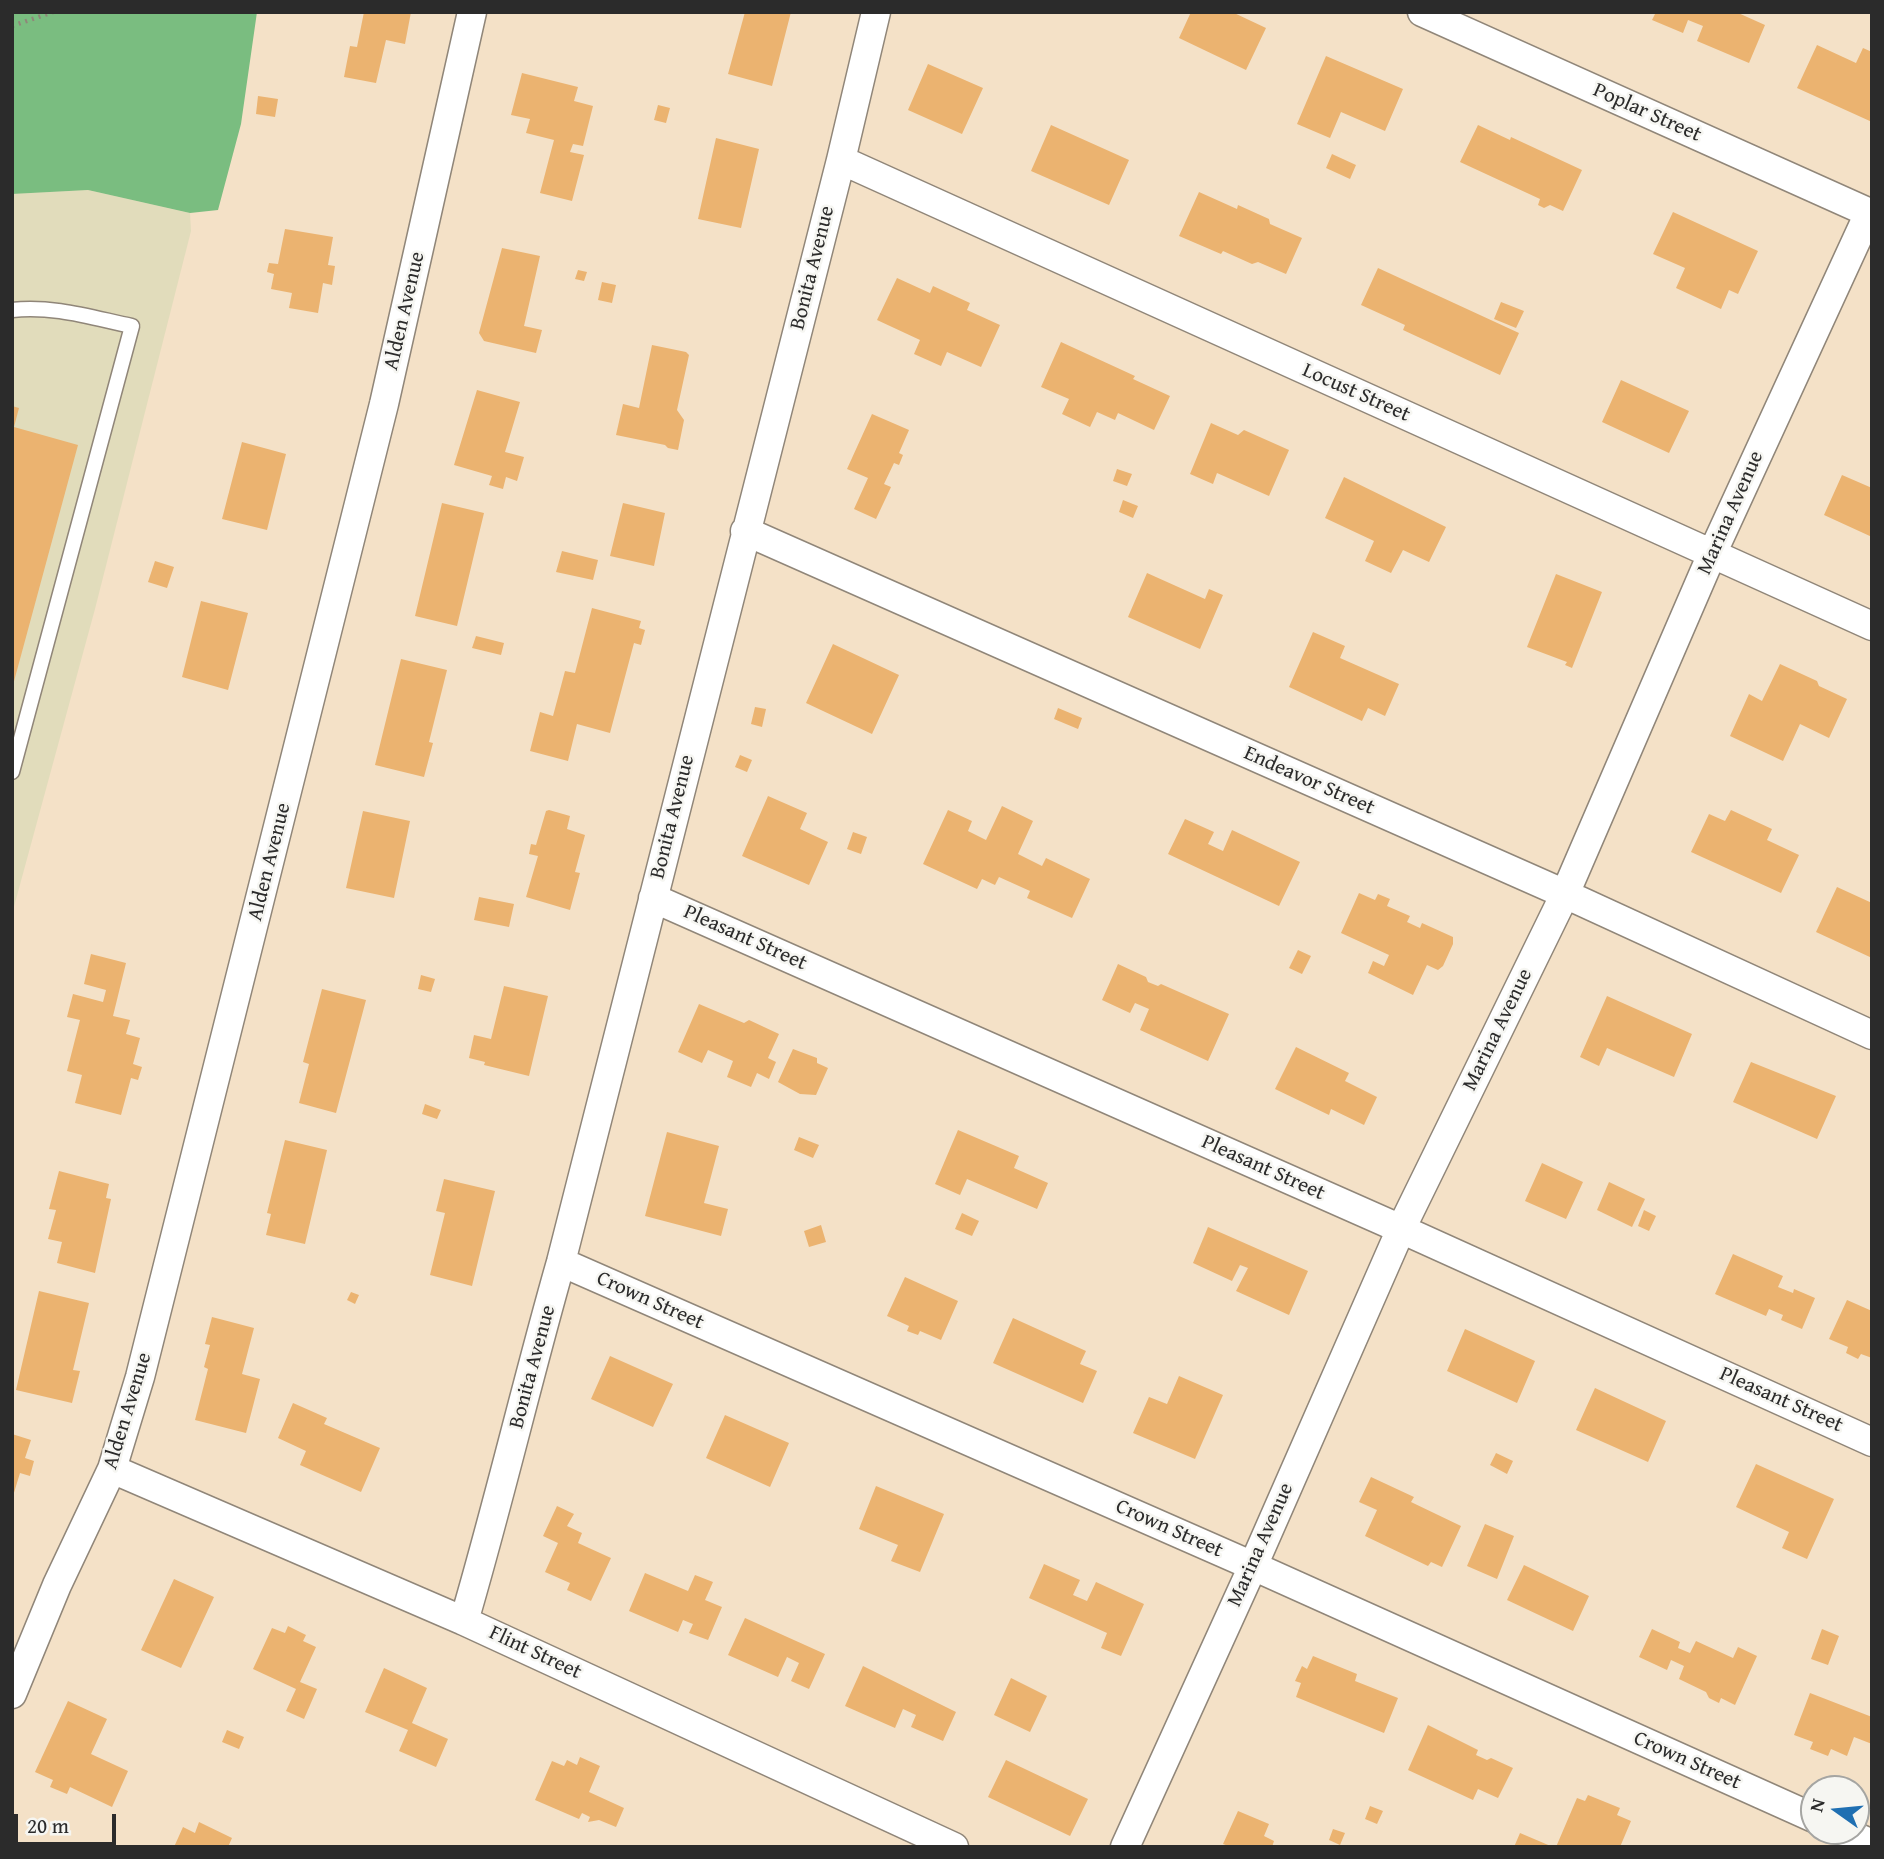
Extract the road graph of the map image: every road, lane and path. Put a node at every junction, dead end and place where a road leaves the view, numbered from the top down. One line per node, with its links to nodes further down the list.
1 (53, 12): 5 (path)
2 (472, 12): 19 (street, Alden Avenue)
3 (876, 12): 6 (street, Bonita Avenue)
4 (1422, 12): 7 (street, Poplar Street)
5 (12, 26)
6 (841, 160): 9 (street, Bonita Avenue); 10 (street, Locust Street)
7 (1870, 213): 10 (street, Marina Avenue)
8 (12, 310): 12 (lane)
9 (745, 531): 13 (street, Endeavor Street); 14 (street, Bonita Avenue)
10 (1712, 554): 11 (street, Locust Street); 13 (street, Marina Avenue)
11 (1872, 626)
12 (12, 772)
13 (1565, 894): 15 (street, Endeavor Street); 16 (street, Marina Avenue)
14 (653, 898): 16 (street, Pleasant Street); 17 (street, Bonita Avenue)
15 (1872, 1035)
16 (1401, 1229): 18 (street, Pleasant Street); 20 (street, Marina Avenue)
17 (561, 1262): 20 (street, Crown Street); 21 (street, Bonita Avenue)
18 (1872, 1442)
19 (112, 1469): 21 (street, Flint Street); 22 (street, Alden Avenue)
20 (1253, 1566): 23 (street, Crown Street); 25 (street, Marina Avenue)
21 (464, 1621): 24 (street, Flint Street)
22 (12, 1694)
23 (1800, 1812)
24 (954, 1847)
25 (1125, 1847)

